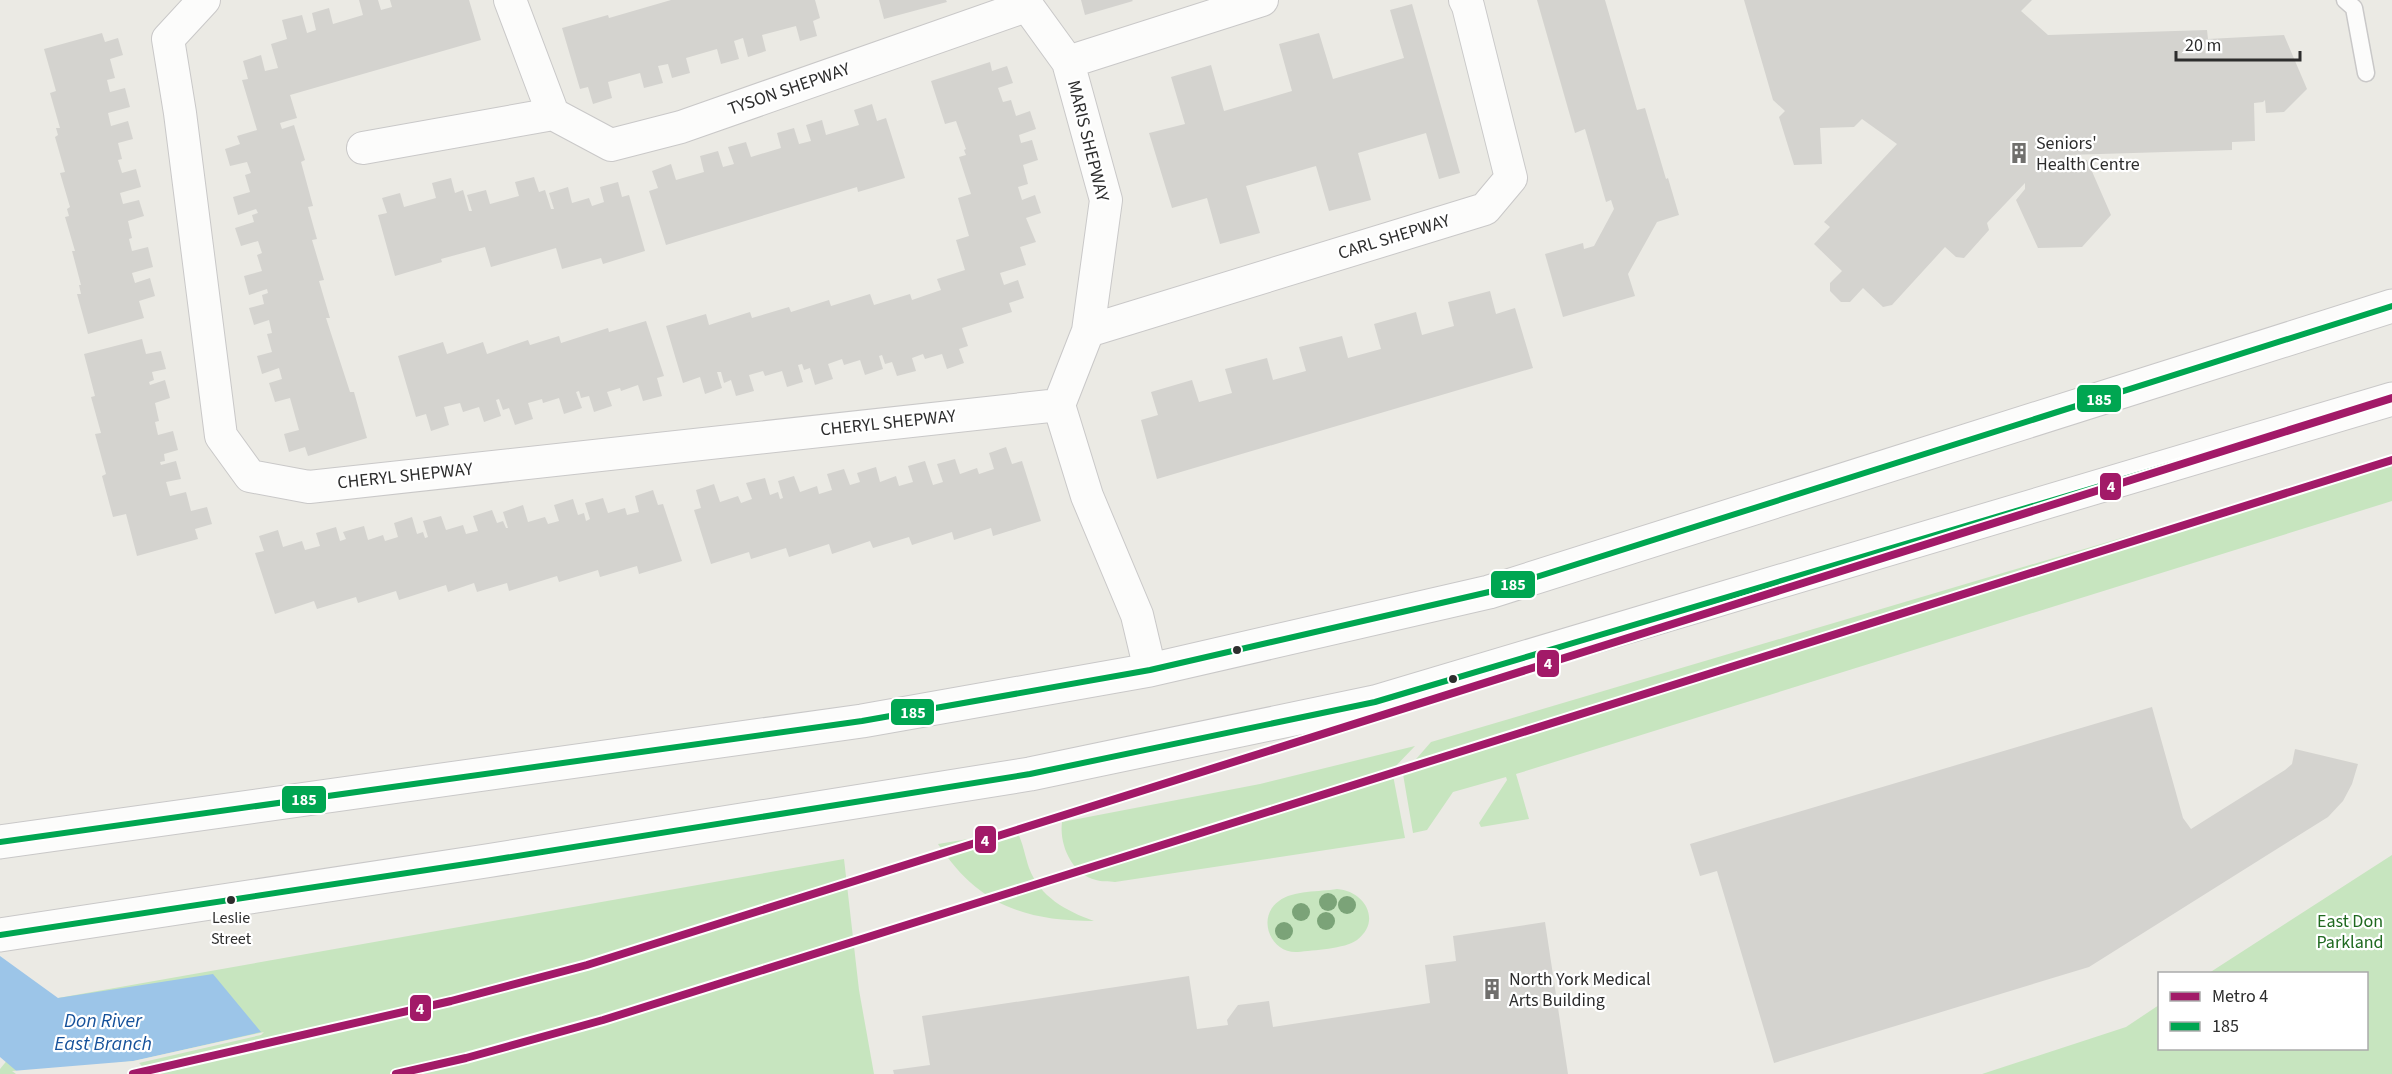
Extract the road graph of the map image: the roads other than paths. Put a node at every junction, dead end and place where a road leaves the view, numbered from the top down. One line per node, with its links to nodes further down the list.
1 (204, 0): 14 (street, CHERYL SHEPWAY)
2 (510, 0): 9 (street)
3 (1262, 0): 7 (street)
4 (1465, 0): 12 (street, CARL SHEPWAY)
5 (2345, 0): 8 (lane)
6 (1024, 3): 7 (street, MARIS SHEPWAY); 9 (street, TYSON SHEPWAY)
7 (1068, 62): 12 (street, MARIS SHEPWAY)
8 (2367, 73)
9 (554, 114): 10 (street)
10 (363, 148)
11 (2392, 306): 15 (main road)
12 (1088, 332): 14 (street, MARIS SHEPWAY)
13 (2392, 399): 17 (main road)
14 (1059, 405): 15 (street)
15 (1150, 670): 16 (main road)
16 (0, 842)
17 (0, 935)

